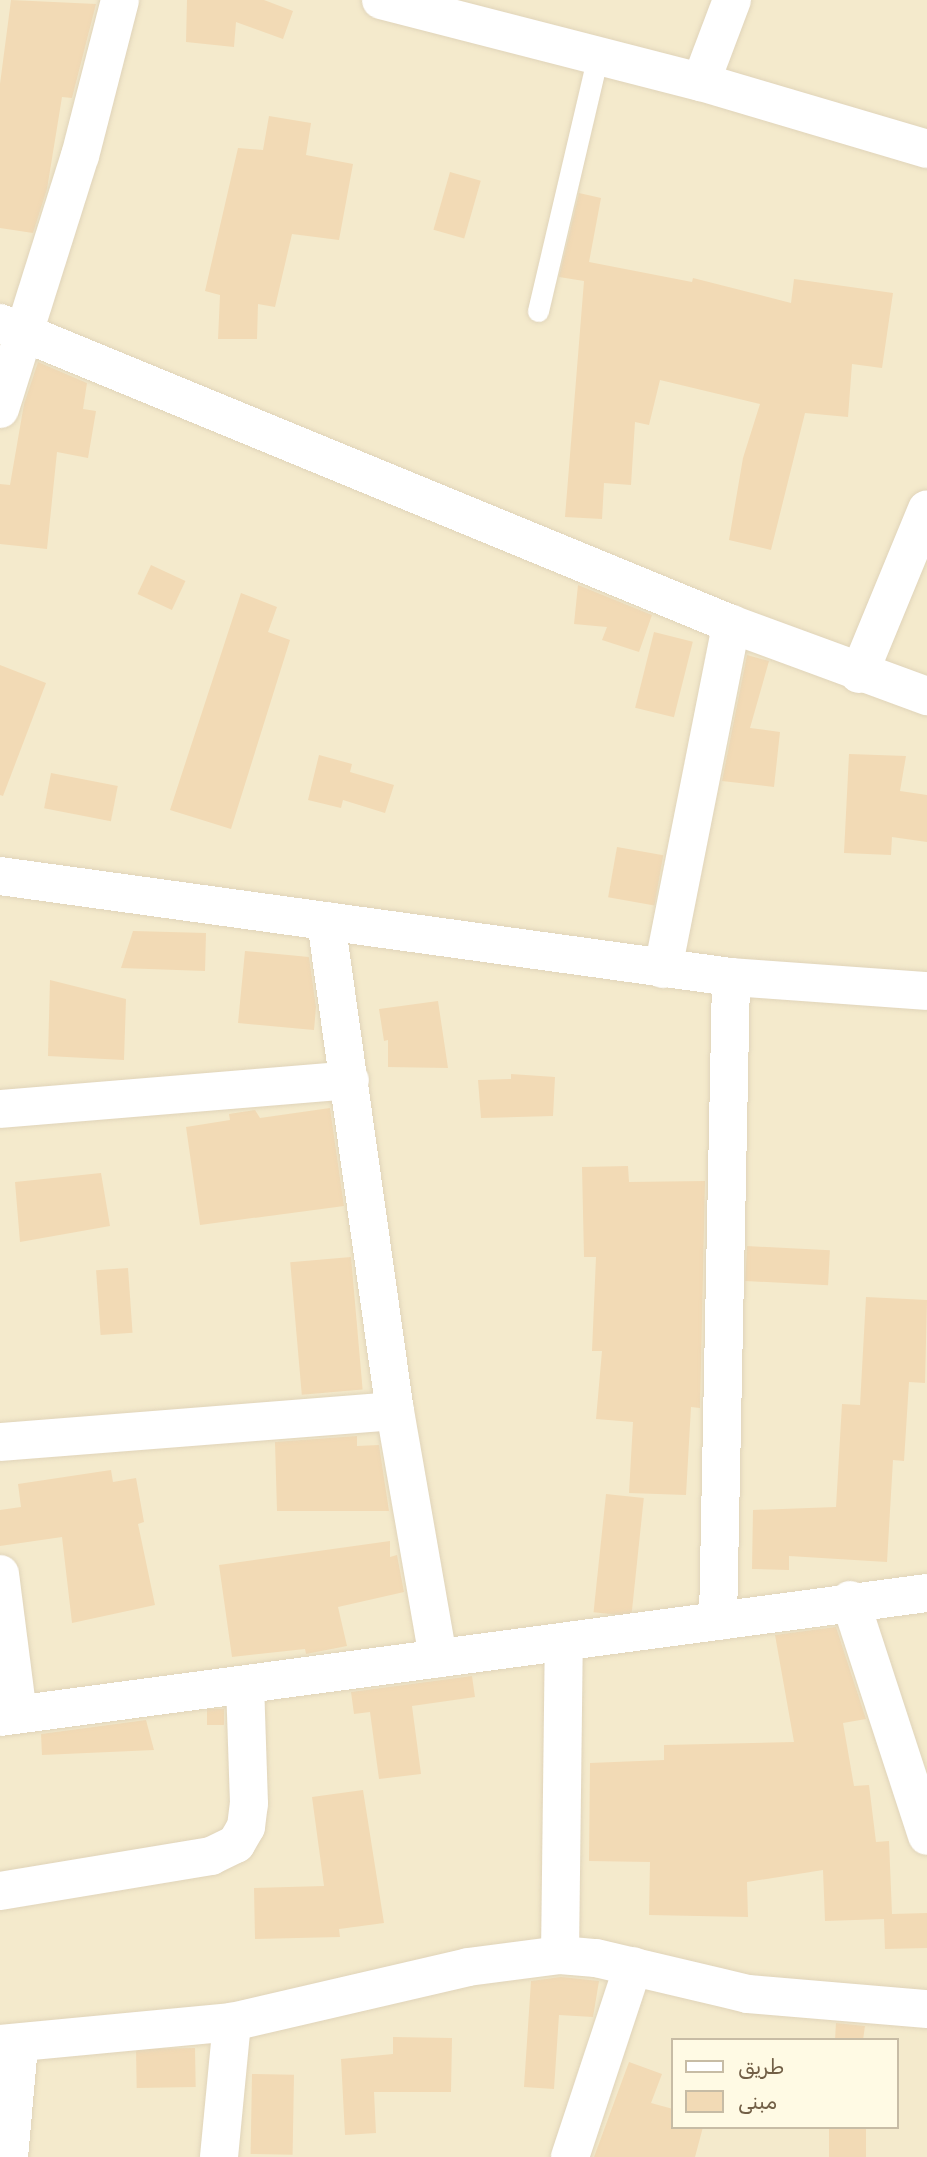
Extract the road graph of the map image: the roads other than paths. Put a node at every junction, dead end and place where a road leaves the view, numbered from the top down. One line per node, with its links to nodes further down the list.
1 (120, 0): 8 (street)
2 (380, 0): 4 (street)
3 (732, 0): 5 (street)
4 (598, 56): 5 (street); 7 (lane)
5 (701, 82): 6 (street)
6 (927, 149)
7 (538, 310)
8 (13, 328): 9 (street); 11 (street)
9 (0, 409)
10 (927, 509): 12 (street)
11 (732, 624): 12 (street); 16 (street)
12 (859, 674): 13 (street)
13 (927, 696)
14 (0, 876): 15 (street)
15 (326, 921): 16 (street); 19 (street)
16 (663, 969): 17 (street)
17 (732, 977): 18 (street); 26 (street)
18 (927, 991)
19 (350, 1080): 20 (street); 21 (street)
20 (0, 1109)
21 (395, 1411): 22 (street); 28 (street)
22 (0, 1442)
23 (0, 1574): 30 (street)
24 (927, 1592): 25 (street)
25 (850, 1600): 26 (street); 31 (street)
26 (718, 1621): 27 (street)
27 (564, 1643): 28 (street); 33 (street)
28 (438, 1658): 29 (street)
29 (245, 1685): 30 (street); 32 (street)
30 (9, 1715)
31 (927, 1836)
32 (0, 1891)
33 (560, 1955): 34 (street); 36 (street)
34 (633, 1966): 35 (street); 40 (street)
35 (927, 2009)
36 (232, 2022): 37 (street); 39 (street)
37 (10, 2044): 38 (street)
38 (9, 2157)
39 (219, 2157)
40 (570, 2157)

